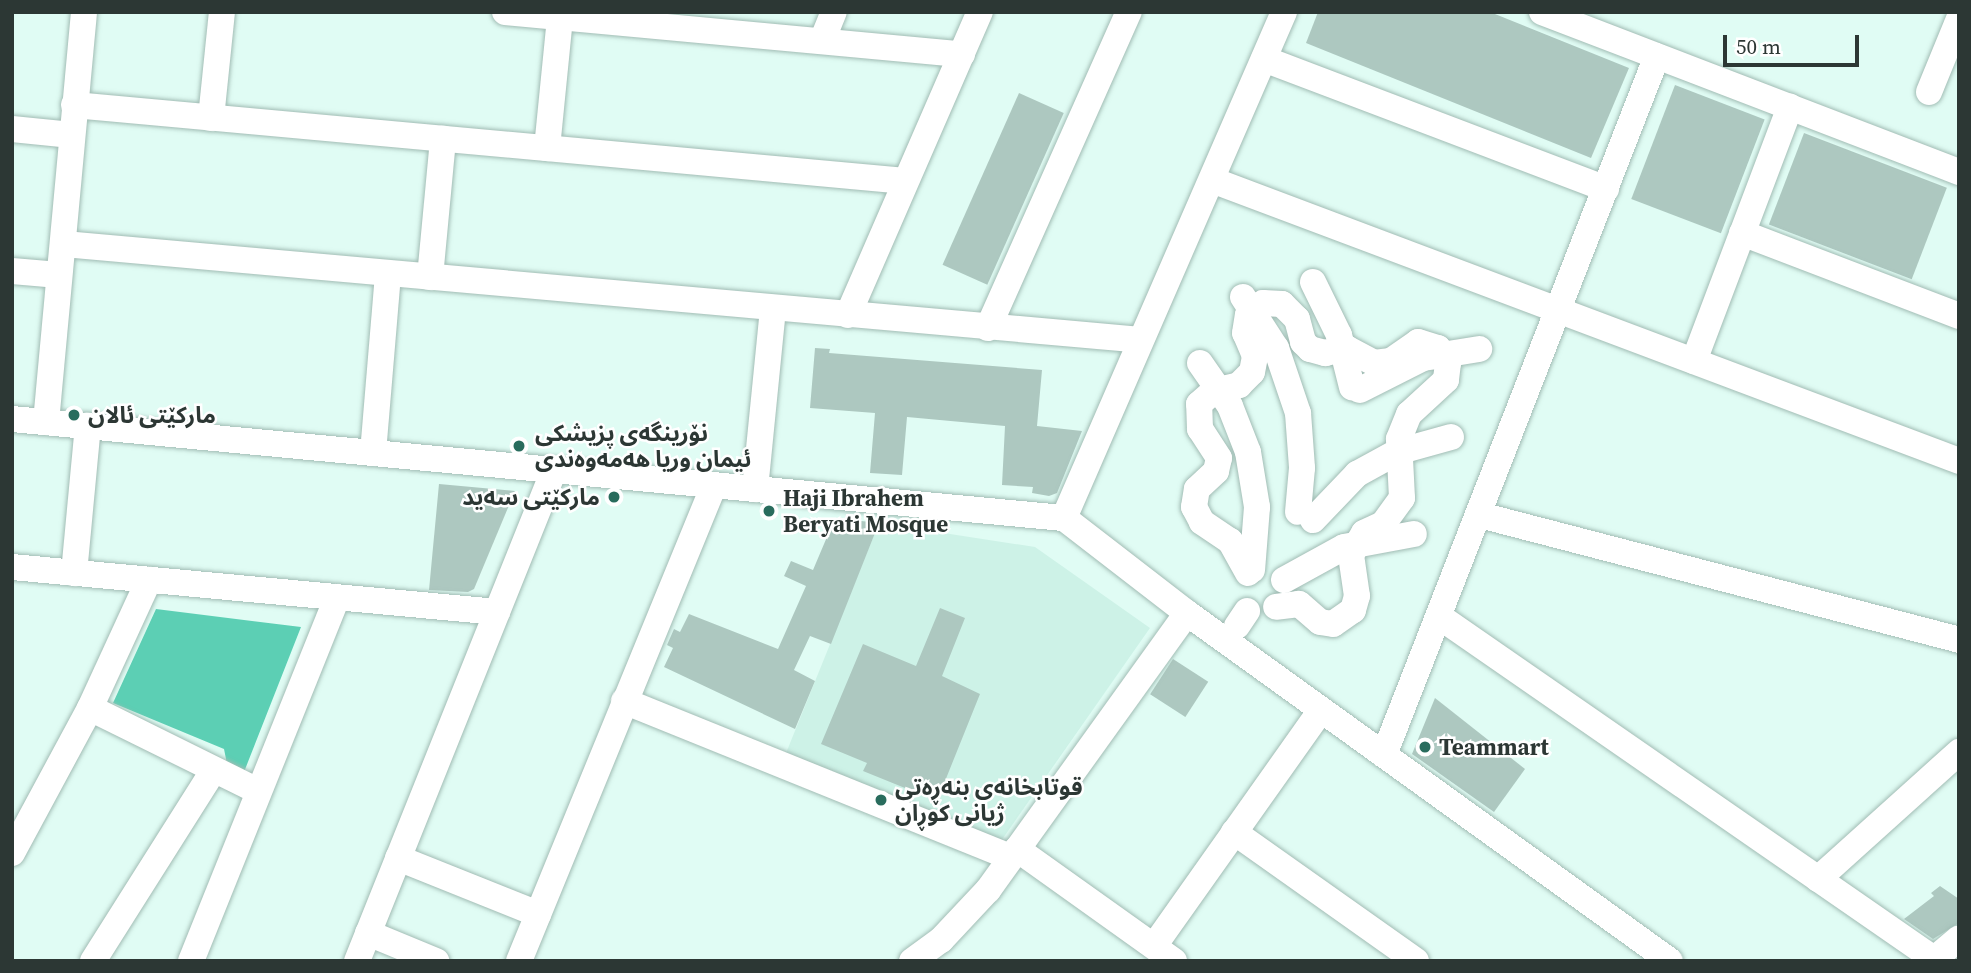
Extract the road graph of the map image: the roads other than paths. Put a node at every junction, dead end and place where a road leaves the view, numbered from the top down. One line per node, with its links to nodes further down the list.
1 (84, 12): 16 (street)
2 (222, 12): 18 (street)
3 (505, 12): 9 (street)
4 (834, 12): 11 (street)
5 (980, 12): 12 (street)
6 (1129, 12): 39 (street)
7 (1284, 12): 14 (street)
8 (1542, 12): 13 (street)
9 (560, 18): 11 (street); 22 (street)
10 (1959, 19): 15 (street)
11 (822, 41): 12 (street)
12 (962, 54): 25 (street)
13 (1657, 56): 17 (street); 26 (street)
14 (1264, 59): 24 (street); 26 (street)
15 (1929, 92)
16 (75, 105): 18 (street); 20 (street)
17 (1790, 107): 23 (street); 27 (street)
18 (211, 118): 21 (street)
19 (12, 130): 20 (street)
20 (72, 135): 28 (street)
21 (443, 139): 22 (street); 32 (street)
22 (547, 148): 25 (street)
23 (1959, 172)
24 (1212, 180): 36 (street); 40 (street)
25 (906, 181): 37 (street)
26 (1606, 189): 36 (street)
27 (1742, 233): 38 (street); 44 (street)
28 (64, 244): 30 (street); 31 (street)
29 (12, 271): 31 (street)
30 (388, 274): 32 (street); 52 (street)
31 (59, 275): 48 (street)
32 (430, 277): 35 (street)
33 (1313, 282): 41 (street)
34 (1248, 302): 41 (street); 46 (street); 51 (street)
35 (773, 309): 37 (street); 56 (street)
36 (1559, 310): 44 (street); 57 (street)
37 (848, 315): 39 (street)
38 (1959, 316)
39 (988, 328): 40 (street)
40 (1142, 340): 58 (street)
41 (1343, 348): 43 (street); 43 (street)
42 (1479, 349): 43 (street)
43 (1443, 353): 51 (street)
44 (1694, 361): 53 (street)
45 (1200, 363): 46 (street)
46 (1219, 389): 46 (street)
47 (12, 419): 48 (street)
48 (46, 422): 49 (street)
49 (88, 426): 52 (street); 62 (street)
50 (1451, 437): 51 (street)
51 (1397, 452): 60 (street)
52 (373, 453): 54 (street)
53 (1959, 461)
54 (554, 470): 55 (street); 67 (street)
55 (714, 485): 56 (street); 71 (street)
56 (755, 489): 58 (street)
57 (1480, 515): 69 (street); 70 (street)
58 (1064, 518): 68 (street)
59 (1414, 534): 60 (street)
60 (1356, 543): 64 (street); 66 (street)
61 (14, 572): 62 (street)
62 (74, 573): 63 (street)
63 (149, 580): 65 (street); 72 (street)
64 (1284, 580)
65 (337, 597): 67 (street); 77 (street)
66 (1276, 607)
67 (497, 612): 81 (street)
68 (1187, 613): 73 (street); 80 (street)
69 (1440, 617): 75 (street); 82 (street)
70 (1959, 640)
71 (624, 701): 80 (street); 83 (street)
72 (90, 708): 76 (street); 79 (street)
73 (1321, 709): 75 (street); 78 (street)
74 (1959, 752): 82 (street)
75 (1384, 755): 96 (street)
76 (213, 771): 77 (street); 89 (street)
77 (258, 791): 90 (street)
78 (1234, 832): 87 (street); 95 (street)
79 (14, 847)
80 (1014, 853): 86 (street); 87 (street)
81 (398, 858): 83 (street); 84 (street)
82 (1818, 879): 88 (street)
83 (537, 914): 93 (street)
84 (368, 933): 91 (street); 92 (street)
85 (1959, 938): 88 (street)
86 (944, 951): 94 (street)
87 (1164, 953)
88 (1933, 960)
89 (93, 961)
90 (191, 961)
91 (357, 961)
92 (436, 961)
93 (519, 961)
94 (912, 961)
95 (1416, 961)
96 (1670, 961)

